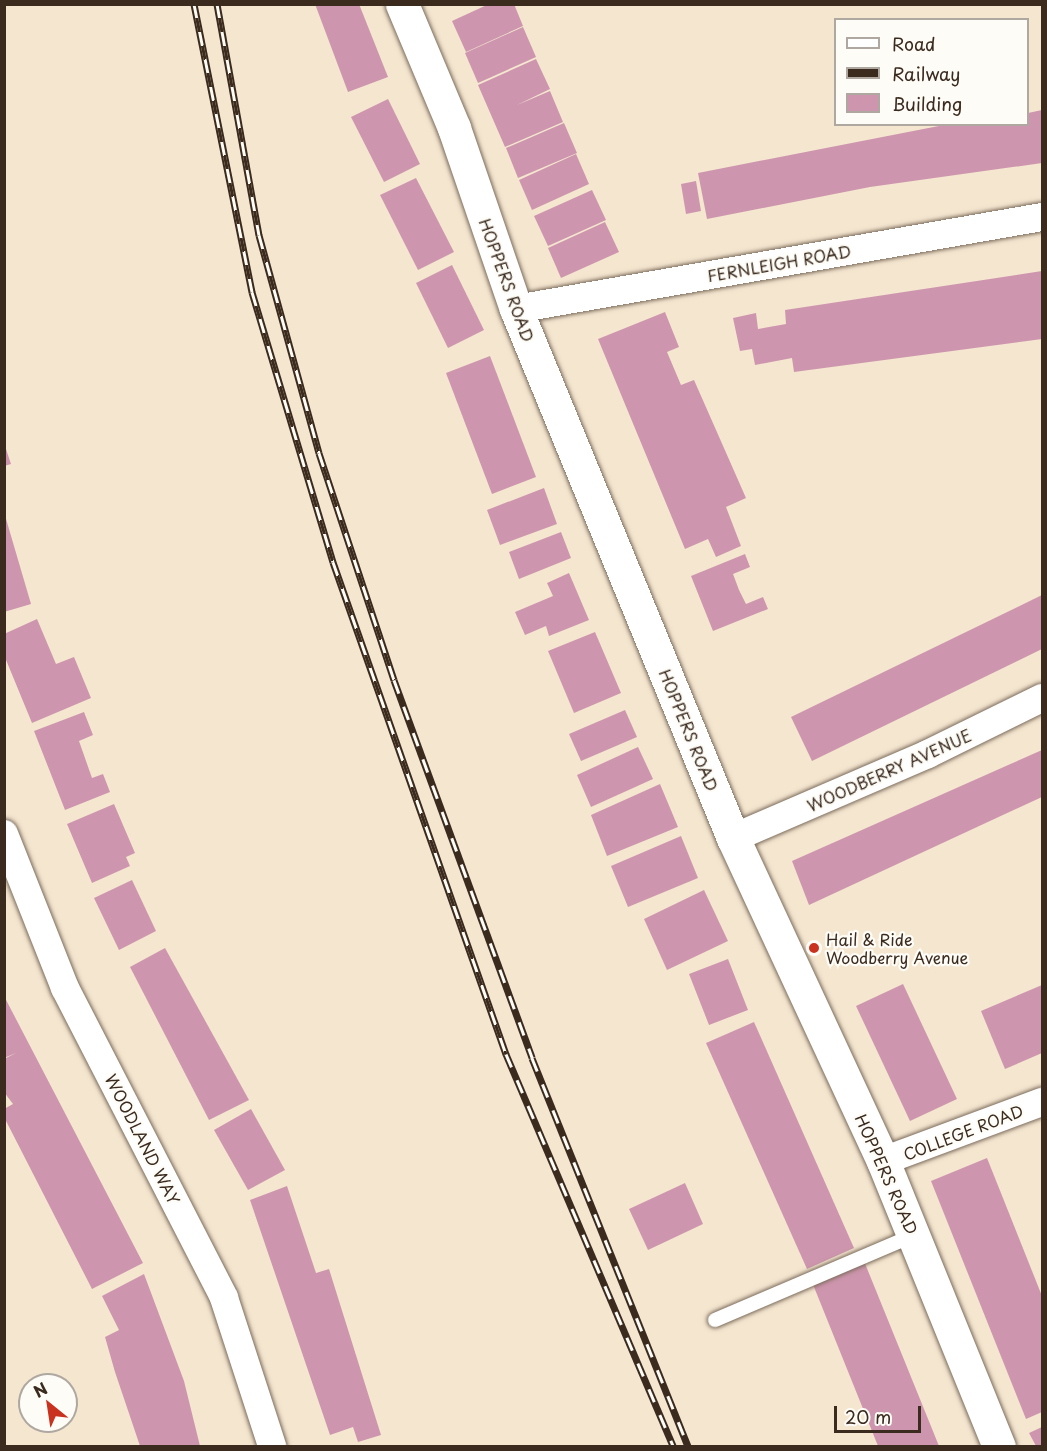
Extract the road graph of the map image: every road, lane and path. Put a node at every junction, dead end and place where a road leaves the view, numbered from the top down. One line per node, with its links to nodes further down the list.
1 (402, 4): 3 (street, HOPPERS ROAD)
2 (1042, 217): 3 (street, FERNLEIGH ROAD)
3 (516, 309): 6 (street, HOPPERS ROAD)
4 (1042, 698): 6 (street, WOODBERRY AVENUE)
5 (4, 834): 11 (street, WOODLAND WAY)
6 (733, 838): 8 (street, HOPPERS ROAD)
7 (1042, 1102): 8 (street, COLLEGE ROAD)
8 (883, 1161): 9 (street, HOPPERS ROAD)
9 (914, 1235): 10 (lane); 12 (street, HOPPERS ROAD)
10 (715, 1320)
11 (272, 1446)
12 (999, 1446)

